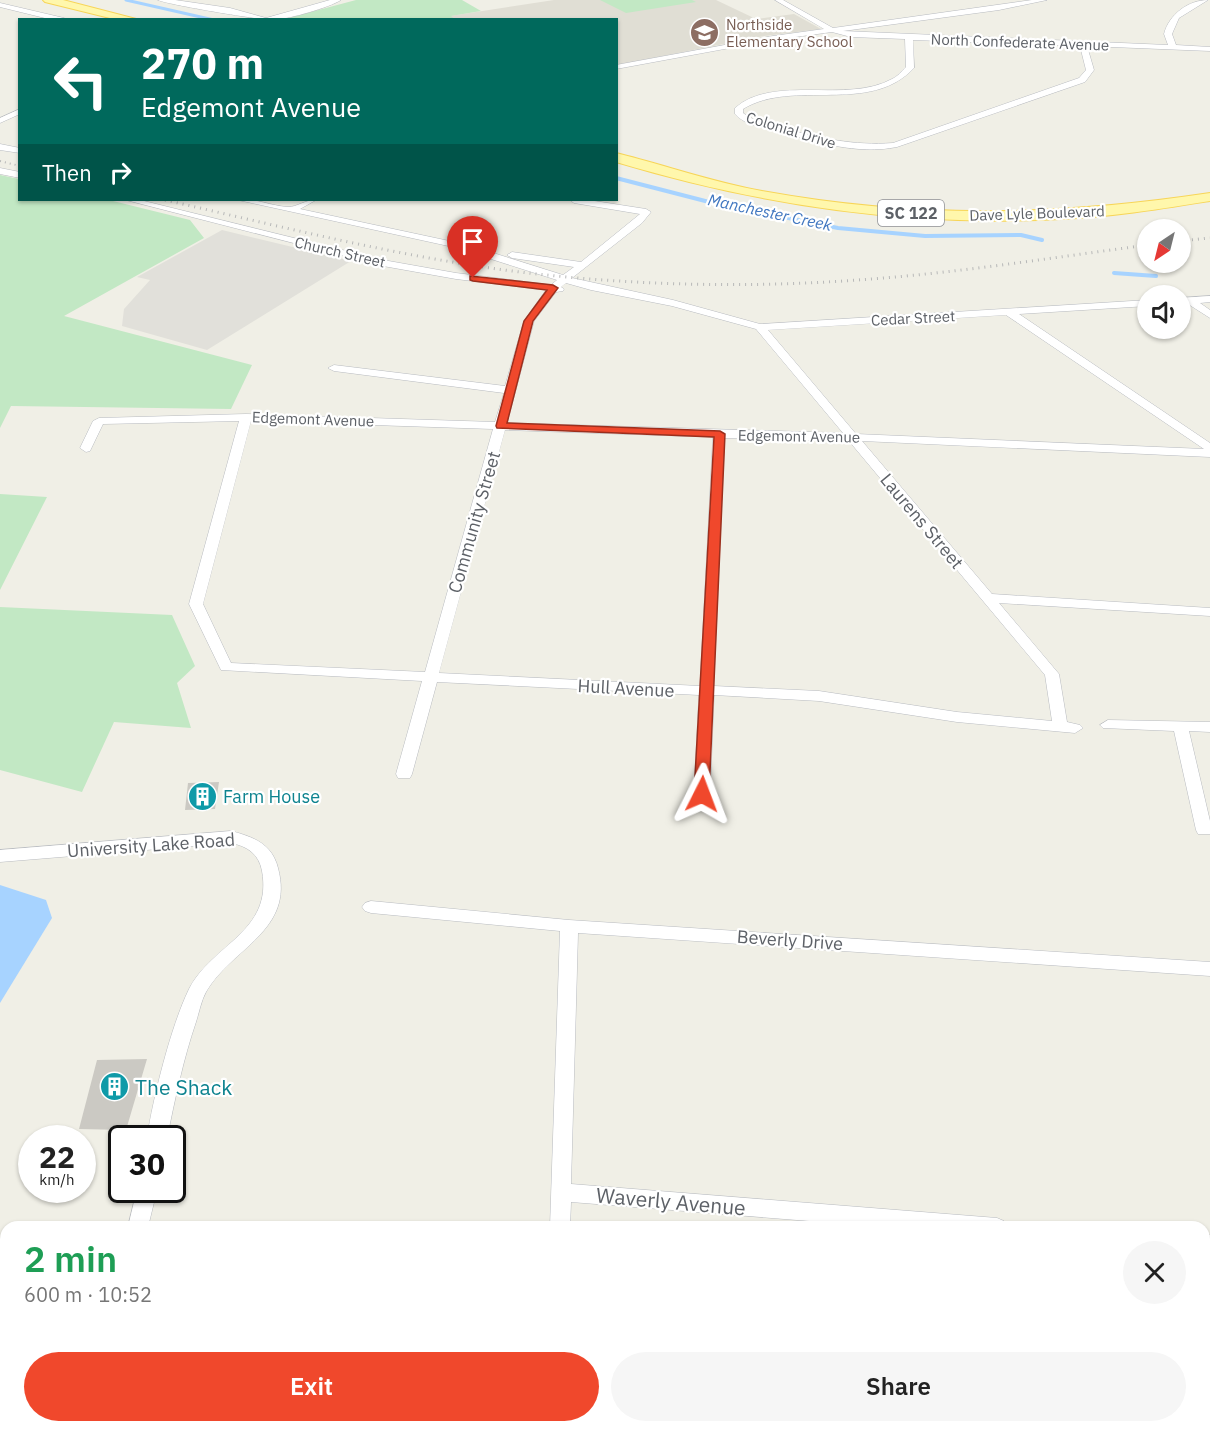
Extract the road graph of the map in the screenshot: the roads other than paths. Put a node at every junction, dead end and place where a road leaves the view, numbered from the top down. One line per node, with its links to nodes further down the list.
1 (49, 0): 11 (main road)
2 (160, 0): 9 (street)
3 (220, 0): 9 (street)
4 (338, 0): 13 (street)
5 (778, 0): 14 (street)
6 (1044, 0): 14 (street)
7 (1205, 0): 19 (street)
8 (0, 5): 10 (street)
9 (200, 6): 12 (street)
10 (55, 18)
11 (126, 18)
12 (257, 18)
13 (273, 18)
14 (831, 30): 15 (street); 16 (street, North Confederate Avenue)
15 (795, 35): 16 (street); 21 (street)
16 (851, 35): 17 (street, North Confederate Avenue)
17 (909, 37): 18 (street, North Confederate Avenue); 18 (street, Colonial Drive)
18 (1083, 44): 19 (street, North Confederate Avenue)
19 (1173, 48): 20 (street, North Confederate Avenue)
20 (1210, 49)
21 (618, 67)
22 (18, 112): 23 (street)
23 (0, 121)
24 (0, 147): 25 (street)
25 (18, 151)
26 (618, 158): 29 (main road, Dave Lyle Boulevard / SC 122)
27 (0, 171): 28 (street)
28 (18, 175)
29 (1210, 197)
30 (135, 201): 39 (street, Church Street)
31 (248, 201): 34 (street)
32 (310, 201): 34 (street)
33 (580, 201): 36 (street, Community Street)
34 (292, 210): 35 (street)
35 (457, 246): 36 (street); 37 (street)
36 (584, 265): 38 (street, Community Street)
37 (541, 272): 38 (street); 39 (street); 41 (street)
38 (564, 279): 40 (street); 41 (street, Community Street)
39 (528, 285): 41 (street, Church Street)
40 (591, 287): 41 (street); 42 (street)
41 (553, 288): 42 (street); 51 (street, Community Street)
42 (631, 296): 49 (street, Cedar Street)
43 (1210, 299): 44 (street)
44 (1191, 300)
45 (1137, 304): 47 (street, Cedar Street)
46 (1191, 304): 48 (street)
47 (1010, 313): 49 (street, Cedar Street); 57 (street)
48 (1210, 315)
49 (760, 327): 55 (street, Laurens Street)
50 (334, 368): 51 (street)
51 (510, 390): 53 (street, Community Street)
52 (246, 417): 53 (street, Edgemont Avenue); 56 (street, Edgemont Avenue); 60 (street, Hull Avenue)
53 (501, 426): 54 (street, Edgemont Avenue); 60 (street, Community Street)
54 (720, 434): 55 (street, Edgemont Avenue); 61 (street)
55 (850, 436): 57 (street, Edgemont Avenue); 58 (street, Laurens Street)
56 (86, 448)
57 (1210, 450)
58 (988, 598): 59 (street); 64 (street, Laurens Street)
59 (1210, 612)
60 (430, 678): 61 (street, Hull Avenue); 66 (street, Community Street)
61 (706, 692): 64 (street, Hull Avenue); 67 (street)
62 (1108, 725): 63 (street)
63 (1180, 725): 65 (street); 68 (street)
64 (1067, 727)
65 (1210, 727)
66 (404, 774)
67 (702, 794)
68 (1204, 830)
69 (0, 856): 73 (street, University Lake Road)
70 (371, 908): 71 (street, Beverly Drive)
71 (569, 926): 72 (street, Beverly Drive); 74 (street)
72 (1210, 969)
73 (160, 1125)
74 (561, 1192): 77 (street); 78 (street, Waverly Avenue)
75 (144, 1203): 76 (street)
76 (139, 1221)
77 (560, 1221)
78 (922, 1221)

